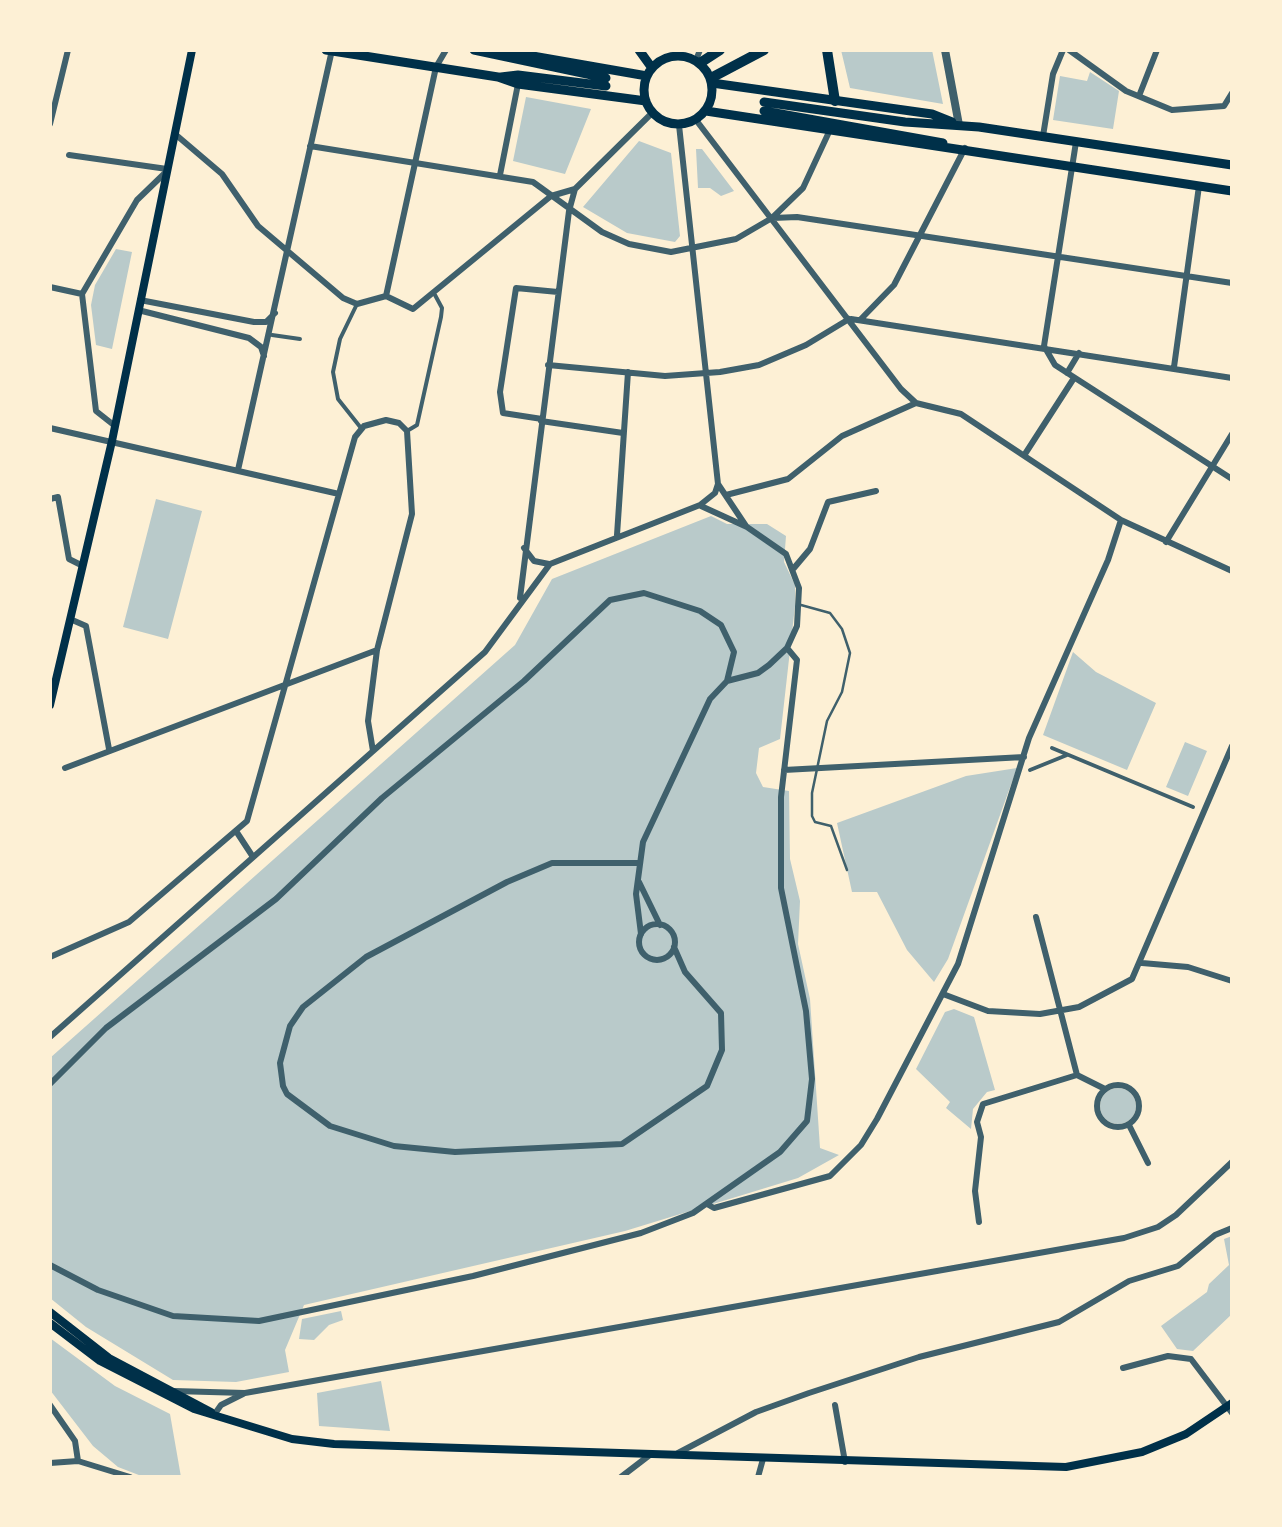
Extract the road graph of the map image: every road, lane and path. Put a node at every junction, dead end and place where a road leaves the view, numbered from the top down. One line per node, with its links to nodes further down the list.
1 (68, 50): 29 (street)
2 (192, 50): 33 (main road)
3 (330, 50): 17 (main road); 36 (street)
4 (446, 50): 17 (street)
5 (474, 50): 15 (main road)
6 (639, 50): 18 (main road)
7 (720, 50): 16 (highway)
8 (764, 50): 20 (highway)
9 (827, 50): 24 (highway)
10 (945, 50): 31 (street)
11 (1066, 50): 23 (street); 34 (street)
12 (1157, 50): 23 (street)
13 (522, 52): 15 (main road); 18 (main road)
14 (661, 54): 16 (main road); 18 (main road)
15 (501, 55): 19 (main road)
16 (699, 58): 20 (main road)
17 (436, 67): 19 (main road); 40 (street)
18 (650, 72): 25 (main road)
19 (498, 77): 21 (main road)
20 (712, 81): 24 (main road); 26 (main road)
21 (518, 84): 25 (main road); 44 (street)
22 (1232, 93): 23 (street)
23 (1139, 96)
24 (835, 100): 31 (main road)
25 (646, 102): 27 (main road)
26 (706, 111): 28 (main road); 32 (main road)
27 (652, 113): 30 (main road); 46 (street)
28 (696, 120): 30 (main road); 50 (street)
29 (50, 124)
30 (679, 125): 53 (street)
31 (959, 125): 34 (main road); 37 (main road)
32 (829, 132): 37 (main road); 50 (street)
33 (174, 134): 43 (main road); 52 (street)
34 (1043, 136): 35 (main road)
35 (1076, 142): 41 (main road); 42 (street)
36 (310, 146): 40 (street); 52 (street)
37 (950, 146): 38 (main road)
38 (965, 148): 42 (main road); 51 (street)
39 (68, 156): 43 (street)
40 (416, 163): 44 (street); 61 (street)
41 (1232, 165)
42 (1073, 166): 45 (main road); 54 (street)
43 (168, 170): 59 (street); 63 (main road)
44 (500, 174): 48 (street)
45 (1199, 186): 47 (main road); 55 (street)
46 (575, 188): 48 (street); 49 (street)
47 (1232, 191)
48 (551, 196): 49 (street); 60 (street)
49 (568, 211): 53 (street); 58 (street)
50 (772, 218): 51 (street); 53 (street); 65 (street)
51 (923, 236): 54 (street); 66 (street)
52 (289, 248): 62 (street); 64 (street)
53 (693, 251): 75 (street)
54 (1059, 256): 55 (street); 69 (street)
55 (1188, 276): 56 (street); 73 (street)
56 (1232, 283)
57 (50, 287): 59 (street)
58 (558, 292): 72 (street); 79 (street)
59 (82, 294): 80 (street)
60 (434, 295): 61 (street); 83 (street)
61 (386, 296): 62 (street)
62 (358, 304): 82 (street)
63 (139, 305): 64 (street); 71 (street); 80 (main road)
64 (278, 307): 67 (street)
65 (849, 319): 66 (street); 75 (street); 78 (street)
66 (860, 320): 69 (street)
67 (272, 336): 68 (street); 71 (street)
68 (300, 339)
69 (1044, 346): 70 (street); 76 (street)
70 (1080, 352): 73 (street); 76 (street)
71 (265, 362): 89 (street)
72 (548, 365): 74 (street); 79 (street)
73 (1174, 367): 77 (street)
74 (628, 372): 75 (street); 84 (street)
75 (706, 374): 91 (street)
76 (1070, 375): 87 (street); 88 (street)
77 (1232, 378)
78 (916, 402): 87 (street); 94 (street)
79 (542, 420): 84 (street); 101 (street)
80 (114, 426): 86 (main road)
81 (50, 428): 86 (street)
82 (360, 428): 83 (street); 93 (street)
83 (408, 431): 110 (street)
84 (623, 433): 99 (street)
85 (1232, 434): 88 (street)
86 (112, 441): 89 (street); 103 (main road)
87 (1025, 454): 97 (street)
88 (1212, 467): 90 (street); 100 (street)
89 (238, 470): 93 (street)
90 (1232, 479)
91 (718, 484): 94 (street); 96 (street)
92 (876, 490): 104 (street)
93 (339, 494): 112 (street)
94 (726, 496): 98 (street)
95 (50, 499): 103 (street)
96 (700, 505): 98 (street); 99 (street)
97 (1121, 520): 100 (street); 119 (street)
98 (746, 527): 104 (street)
99 (617, 535): 102 (street)
100 (1166, 542): 105 (street)
101 (523, 546): 102 (street); 106 (street)
102 (550, 564): 106 (street)
103 (83, 566): 108 (main road)
104 (794, 568): 107 (street)
105 (1232, 571)
106 (520, 601): 117 (street)
107 (800, 605): 109 (street); 121 (lane)
108 (69, 618): 113 (main road); 116 (street)
109 (787, 648): 111 (street); 122 (street)
110 (377, 650): 112 (street); 117 (street)
111 (727, 681): 127 (street); 141 (street)
112 (285, 684): 116 (street); 125 (street)
113 (50, 701)
114 (1232, 746): 135 (street)
115 (1052, 748): 118 (street)
116 (109, 749): 120 (street)
117 (374, 751): 126 (street)
118 (1067, 754): 123 (street); 124 (street)
119 (1024, 757): 121 (street); 137 (street)
120 (64, 768)
121 (816, 768): 122 (street); 128 (lane)
122 (784, 770): 146 (street)
123 (1030, 770)
124 (1194, 807)
125 (236, 831): 126 (street); 134 (street)
126 (253, 857): 139 (street)
127 (638, 863): 129 (street); 133 (street)
128 (846, 870)
129 (638, 876): 131 (street); 132 (street)
130 (1036, 917): 138 (street)
131 (660, 924): 132 (street); 133 (street)
132 (641, 934): 133 (street)
133 (674, 947)
134 (50, 957)
135 (1142, 963): 136 (street); 138 (street)
136 (1232, 981)
137 (943, 994): 138 (street); 146 (street)
138 (1061, 1012): 140 (street)
139 (50, 1037)
140 (1076, 1075): 142 (street); 147 (street)
141 (50, 1084)
142 (1106, 1089): 143 (street); 143 (street)
143 (1129, 1125): 145 (street)
144 (1232, 1162): 154 (street)
145 (1148, 1163)
146 (707, 1204): 149 (street)
147 (980, 1222)
148 (1232, 1228): 160 (street)
149 (50, 1265)
150 (50, 1312): 153 (main road)
151 (50, 1323): 158 (main road)
152 (1124, 1368): 157 (street)
153 (172, 1391): 154 (street); 158 (main road)
154 (244, 1394): 158 (street)
155 (50, 1405): 162 (street)
156 (834, 1405): 163 (street)
157 (1230, 1408): 163 (main road)
158 (214, 1415): 159 (main road)
159 (652, 1454): 160 (main road); 166 (street)
160 (676, 1454): 161 (main road)
161 (763, 1459): 163 (main road); 167 (street)
162 (78, 1460): 164 (street); 165 (street)
163 (845, 1462)
164 (50, 1463)
165 (130, 1477)
166 (620, 1477)
167 (758, 1477)

